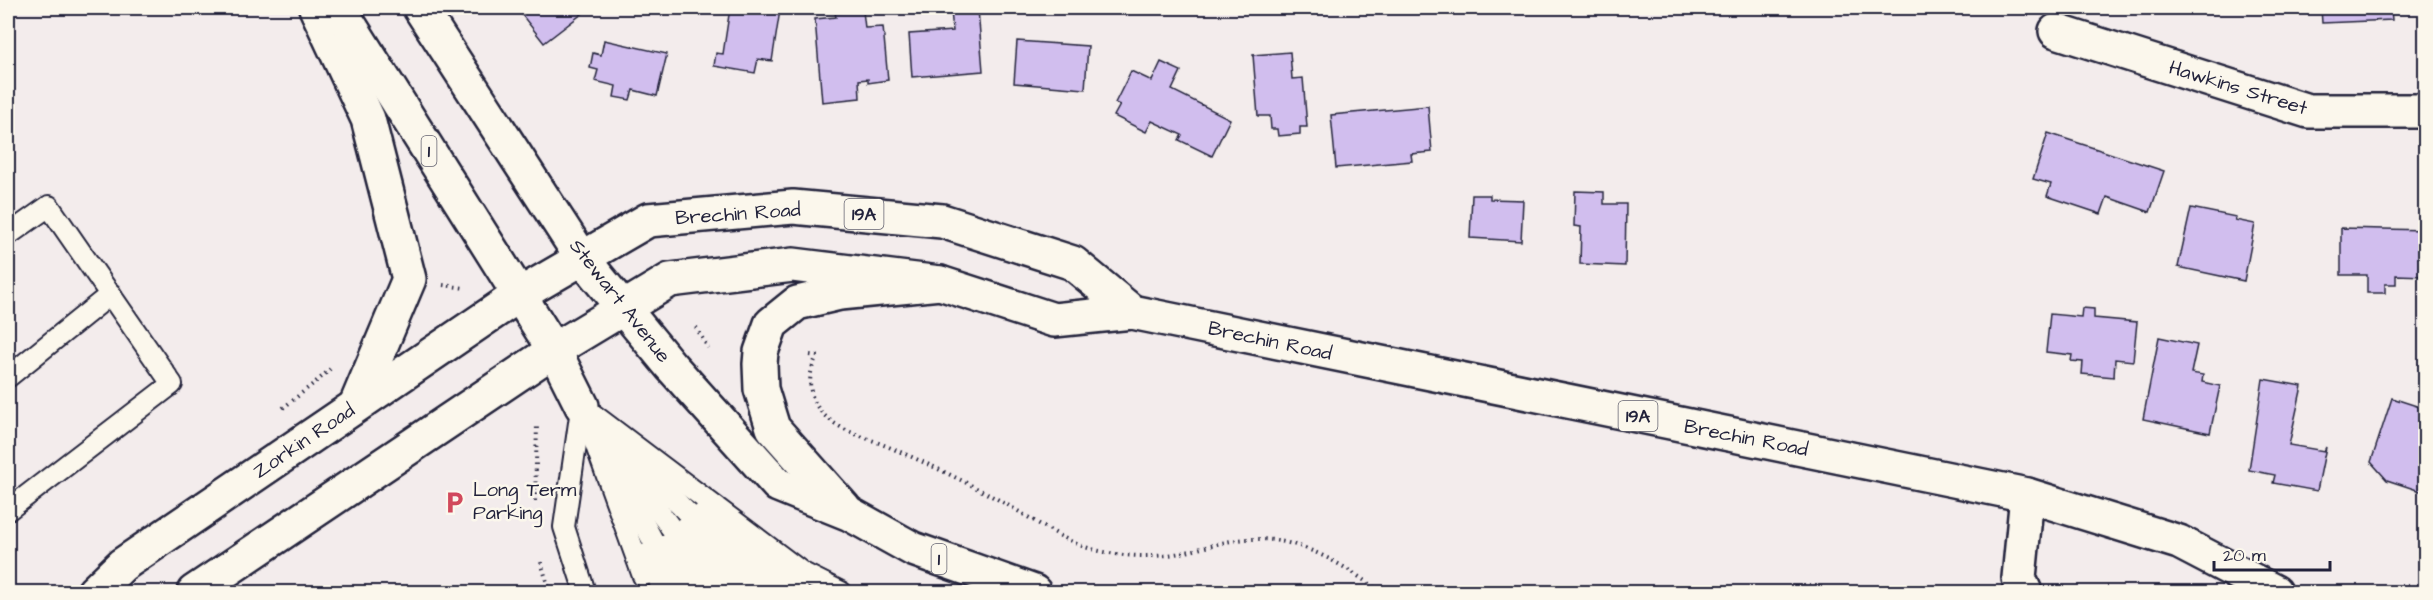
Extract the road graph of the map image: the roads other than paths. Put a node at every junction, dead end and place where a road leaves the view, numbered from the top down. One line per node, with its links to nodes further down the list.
1 (316, 8): 15 (main road)
2 (339, 8): 10 (main road, 1)
3 (420, 8): 7 (main road, Stewart Avenue / 1)
4 (2056, 31): 5 (main road, Hawkins Street)
5 (2426, 111)
6 (8, 235): 9 (lane)
7 (582, 258): 10 (main road, Brechin Road / 19A); 11 (main road, Stewart Avenue / 1); 12 (main road, Brechin Road / 19A)
8 (940, 283): 11 (main road, Brechin Road / 19A); 12 (main road, Brechin Road / 19A); 19 (main road)
9 (111, 294): 14 (lane); 18 (lane)
10 (519, 295): 13 (main road, 1); 15 (main road, Zorkin Road)
11 (622, 309): 13 (main road, Brechin Road / 19A); 19 (main road, Stewart Avenue / 1)
12 (1132, 312): 17 (main road, Brechin Road / 19A)
13 (554, 350): 16 (main road, 1); 22 (main road)
14 (8, 377)
15 (356, 405): 21 (main road, Zorkin Road)
16 (582, 406): 20 (lane); 23 (lane); 24 (lane); 25 (lane); 26 (lane); 27 (lane); 28 (lane); 29 (lane); 30 (lane); 31 (lane, 1)
17 (2027, 495): 33 (main road); 34 (main road, Brechin Road / 19A)
18 (8, 510)
19 (850, 514): 32 (main road, 1)
20 (793, 589)
21 (94, 592)
22 (194, 592)
23 (585, 592)
24 (649, 592)
25 (664, 592)
26 (680, 592)
27 (698, 592)
28 (718, 592)
29 (740, 592)
30 (765, 592)
31 (841, 592)
32 (1034, 592)
33 (2025, 592)
34 (2276, 592)

